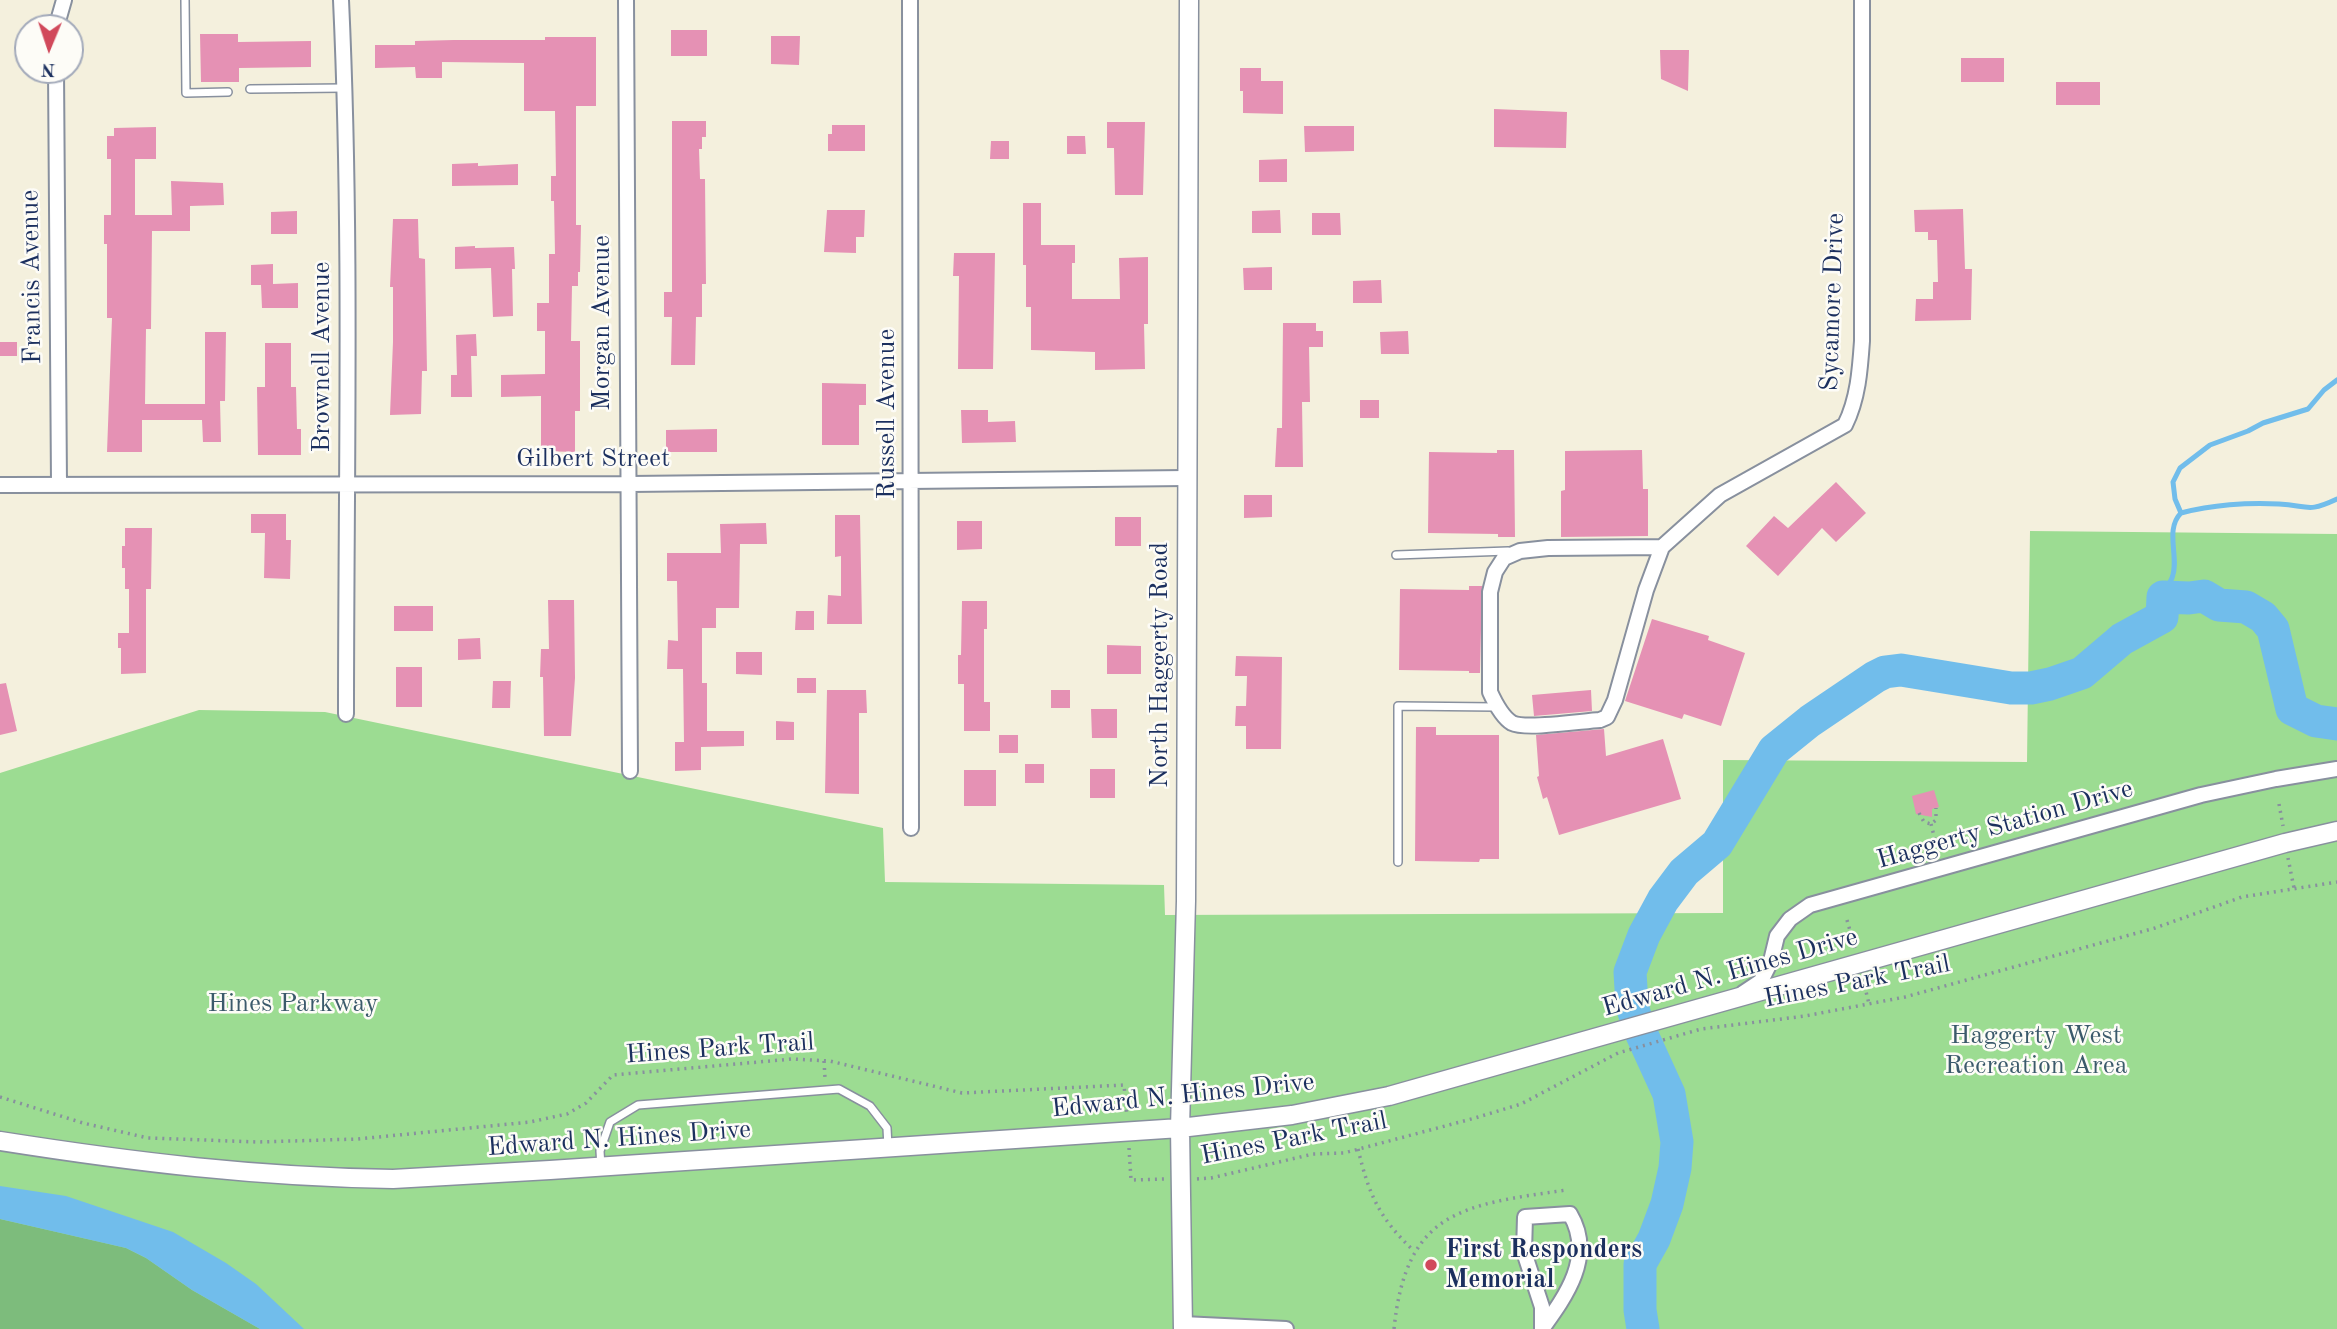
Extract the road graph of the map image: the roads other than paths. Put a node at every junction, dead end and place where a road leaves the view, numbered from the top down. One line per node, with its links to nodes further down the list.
1 (186, 0): 10 (lane)
2 (341, 0): 8 (street, Brownell Avenue)
3 (626, 0): 15 (street, Morgan Avenue)
4 (910, 0): 12 (street, Russell Avenue)
5 (1189, 0): 11 (street, North Haggerty Road)
6 (1862, 0): 17 (street, Sycamore Drive)
7 (55, 84): 14 (street, Francis Avenue)
8 (345, 88): 9 (lane); 13 (street, Brownell Avenue)
9 (250, 89)
10 (228, 92)
11 (1186, 478): 12 (street, Gilbert Street); 28 (street, North Haggerty Road)
12 (912, 481): 15 (street, Gilbert Street); 24 (street, Russell Avenue)
13 (345, 482): 14 (street, Gilbert Street); 15 (street, Gilbert Street); 21 (street, Brownell Avenue)
14 (59, 484): 16 (street, Gilbert Street)
15 (630, 484): 23 (street, Morgan Avenue)
16 (0, 485)
17 (1662, 547): 18 (street); 20 (street)
18 (1520, 551): 19 (lane); 20 (street)
19 (1396, 555)
20 (1497, 707): 26 (lane)
21 (346, 714)
22 (2337, 769): 27 (street, Haggerty Station Drive)
23 (630, 771)
24 (911, 828)
25 (2337, 831): 27 (street, Edward N. Hines Drive)
26 (1398, 862)
27 (1734, 999): 28 (street, Edward N. Hines Drive)
28 (1180, 1128): 30 (street, Edward N. Hines Drive); 32 (street, North Haggerty Road)
29 (0, 1141): 31 (street, Edward N. Hines Drive)
30 (888, 1147): 31 (street, Edward N. Hines Drive); 31 (lane)
31 (601, 1167)
32 (1183, 1327): 33 (street)
33 (1286, 1329)
34 (1542, 1329): 34 (street)

